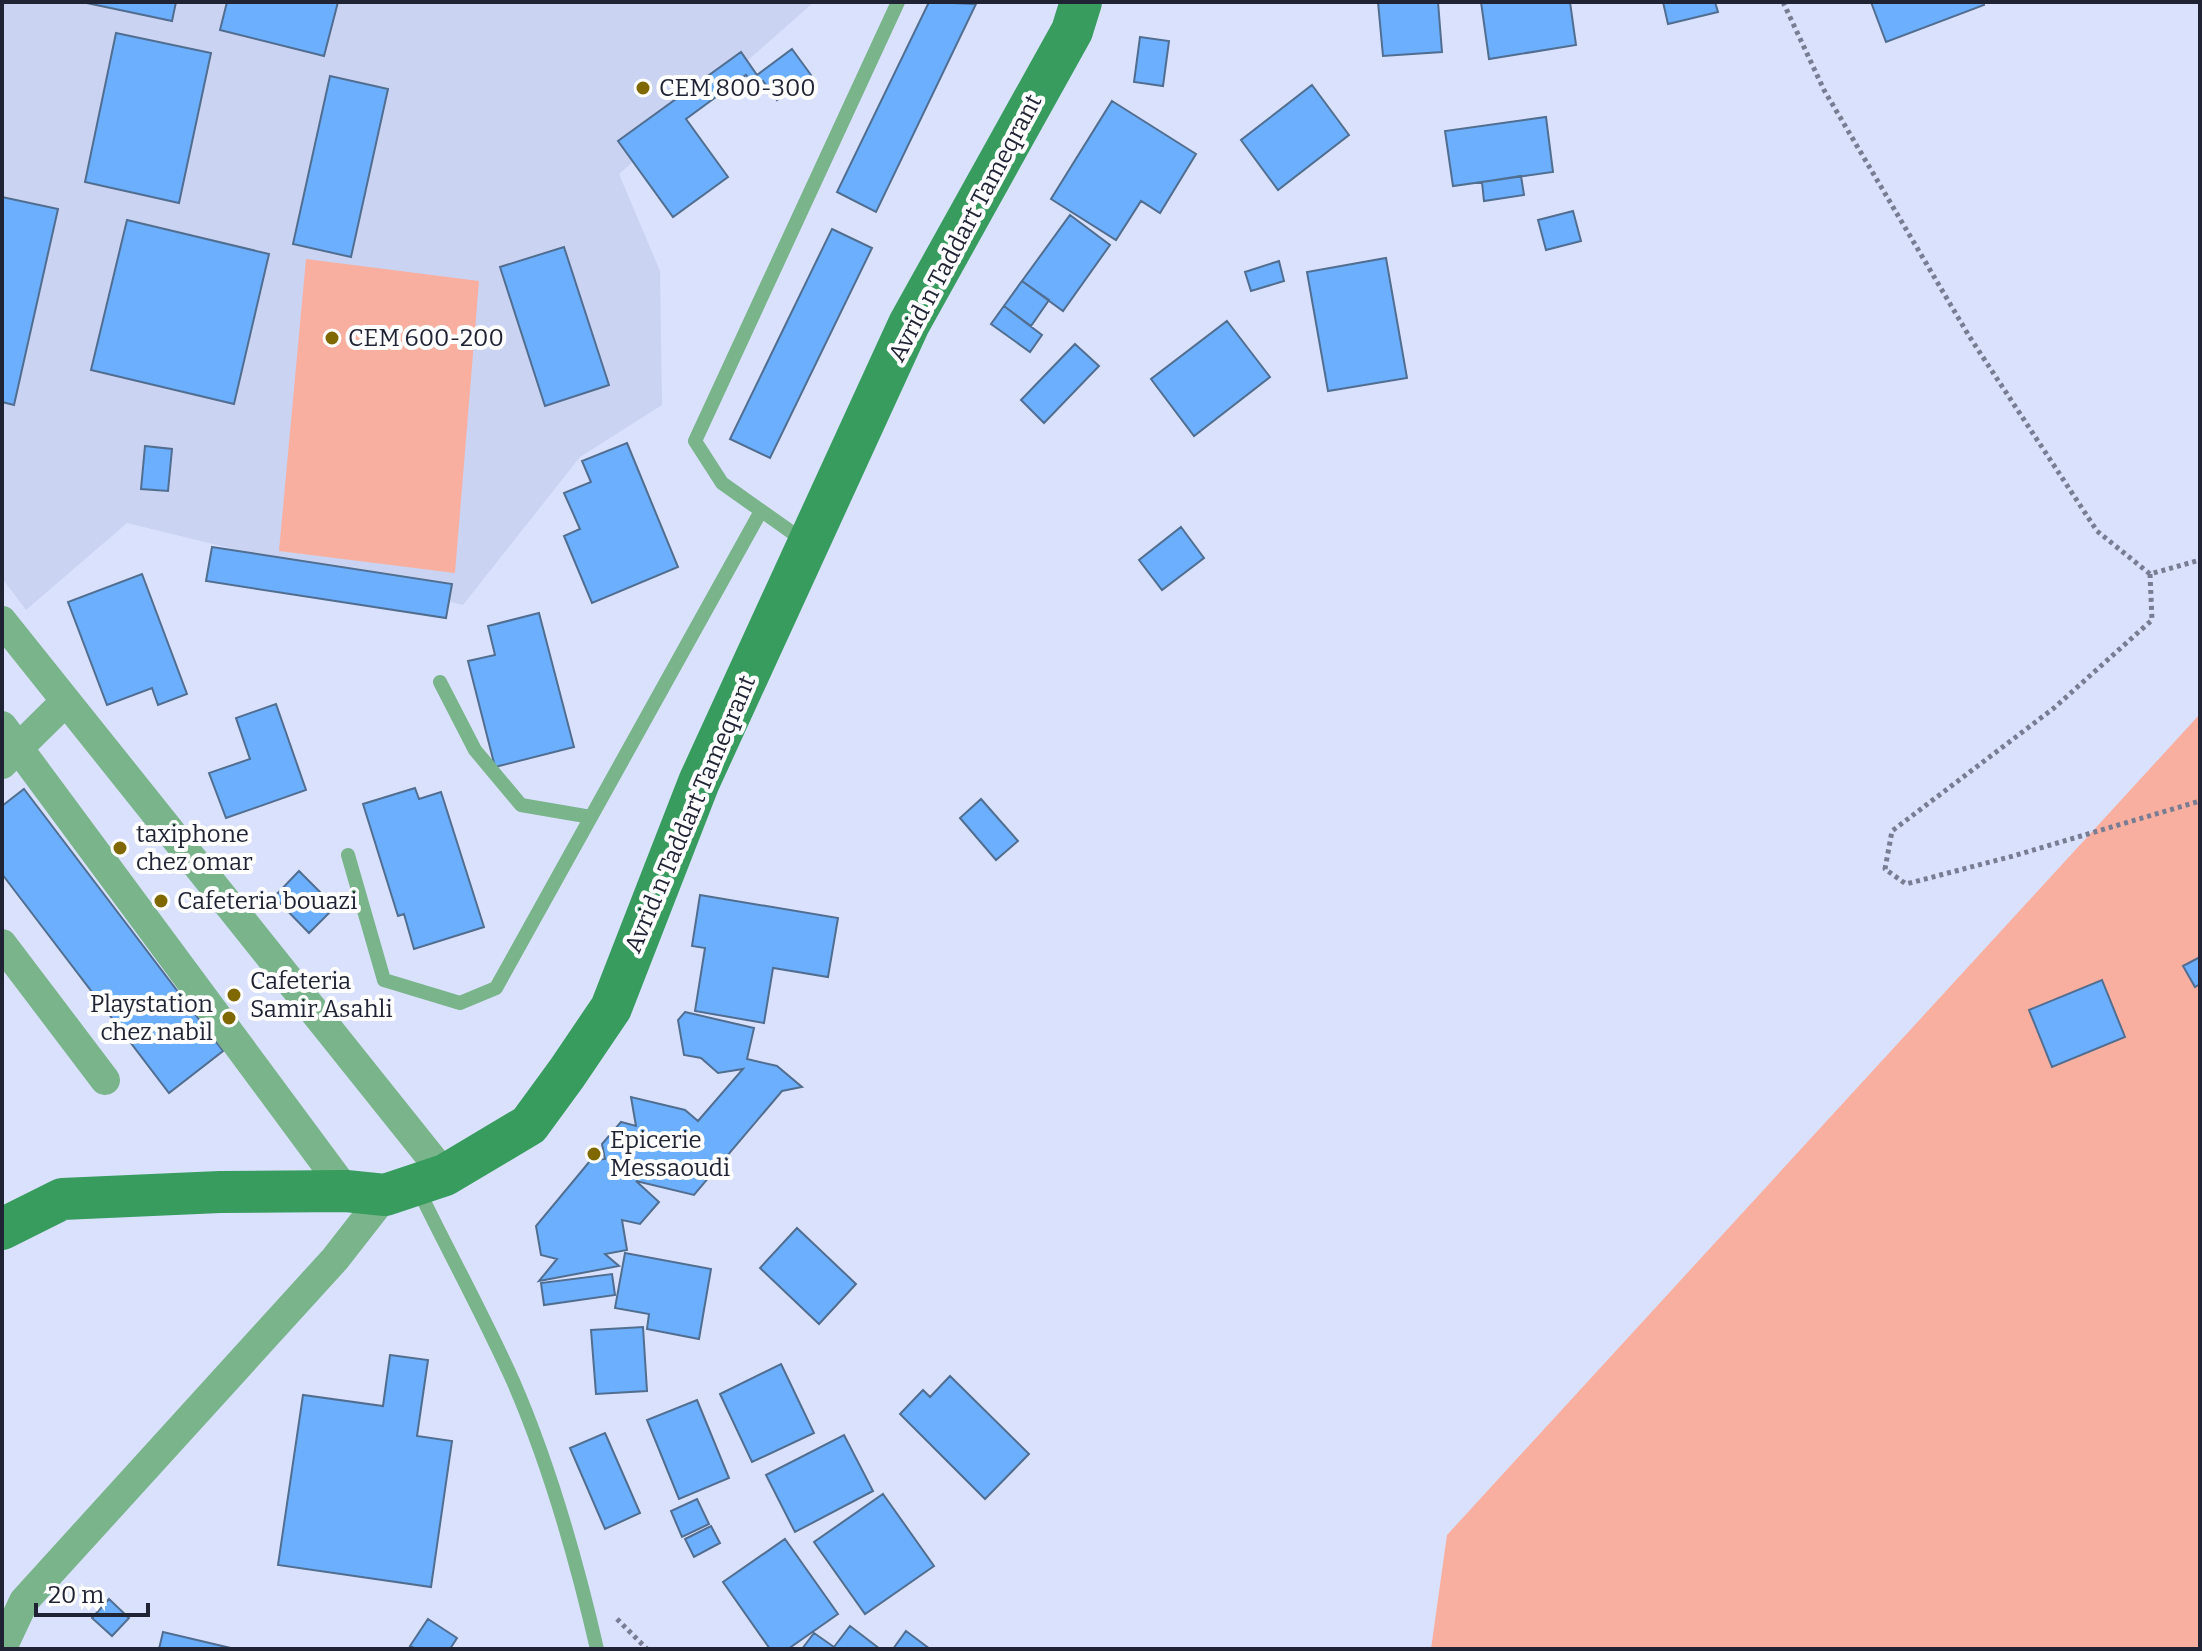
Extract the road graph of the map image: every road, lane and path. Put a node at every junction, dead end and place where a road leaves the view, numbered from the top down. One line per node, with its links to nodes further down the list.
1 (898, 2): 4 (lane)
2 (1081, 2): 5 (main road, Avrid n Taddart Tameqrant)
3 (1783, 2): 7 (path)
4 (761, 511): 5 (lane); 13 (lane)
5 (808, 544): 17 (main road, Avrid n Taddart Tameqrant)
6 (2200, 560): 7 (path)
7 (2150, 574): 12 (path)
8 (2, 621): 10 (street)
9 (440, 682): 13 (lane)
10 (66, 701): 11 (street); 17 (street)
11 (8, 746): 17 (street)
12 (2200, 801)
13 (591, 817): 14 (lane)
14 (348, 855)
15 (2, 944): 16 (street)
16 (105, 1080)
17 (398, 1186): 18 (main road); 19 (street); 20 (lane)
18 (2, 1229)
19 (2, 1648)
20 (597, 1649)

